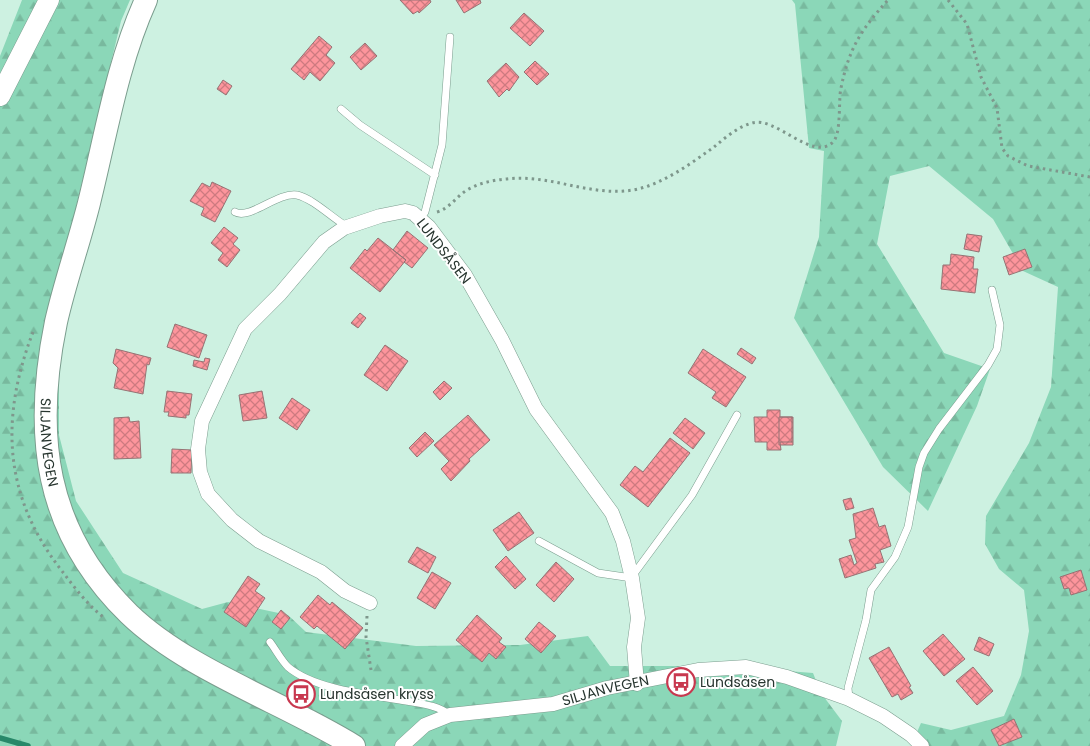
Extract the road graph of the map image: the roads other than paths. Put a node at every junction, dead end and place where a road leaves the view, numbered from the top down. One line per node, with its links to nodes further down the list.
1 (49, 0): 4 (main road)
2 (146, 0): 19 (main road, SILJANVEGEN)
3 (450, 37): 6 (lane)
4 (0, 96)
5 (341, 109): 6 (lane)
6 (435, 175): 8 (lane)
7 (234, 212): 9 (lane)
8 (420, 219): 9 (street, LUNDSÅSEN); 13 (street, LUNDSÅSEN)
9 (344, 228): 14 (street, LUNDSÅSEN)
10 (992, 290): 17 (lane)
11 (738, 415): 13 (lane)
12 (539, 541): 13 (lane)
13 (632, 576): 16 (street, LUNDSÅSEN)
14 (365, 601)
15 (270, 642): 18 (lane)
16 (638, 684): 17 (street, SILJANVEGEN); 18 (street, SILJANVEGEN)
17 (849, 699): 21 (street, SILJANVEGEN)
18 (450, 715): 20 (street, SILJANVEGEN)
19 (354, 746)
20 (402, 746)
21 (922, 746)

